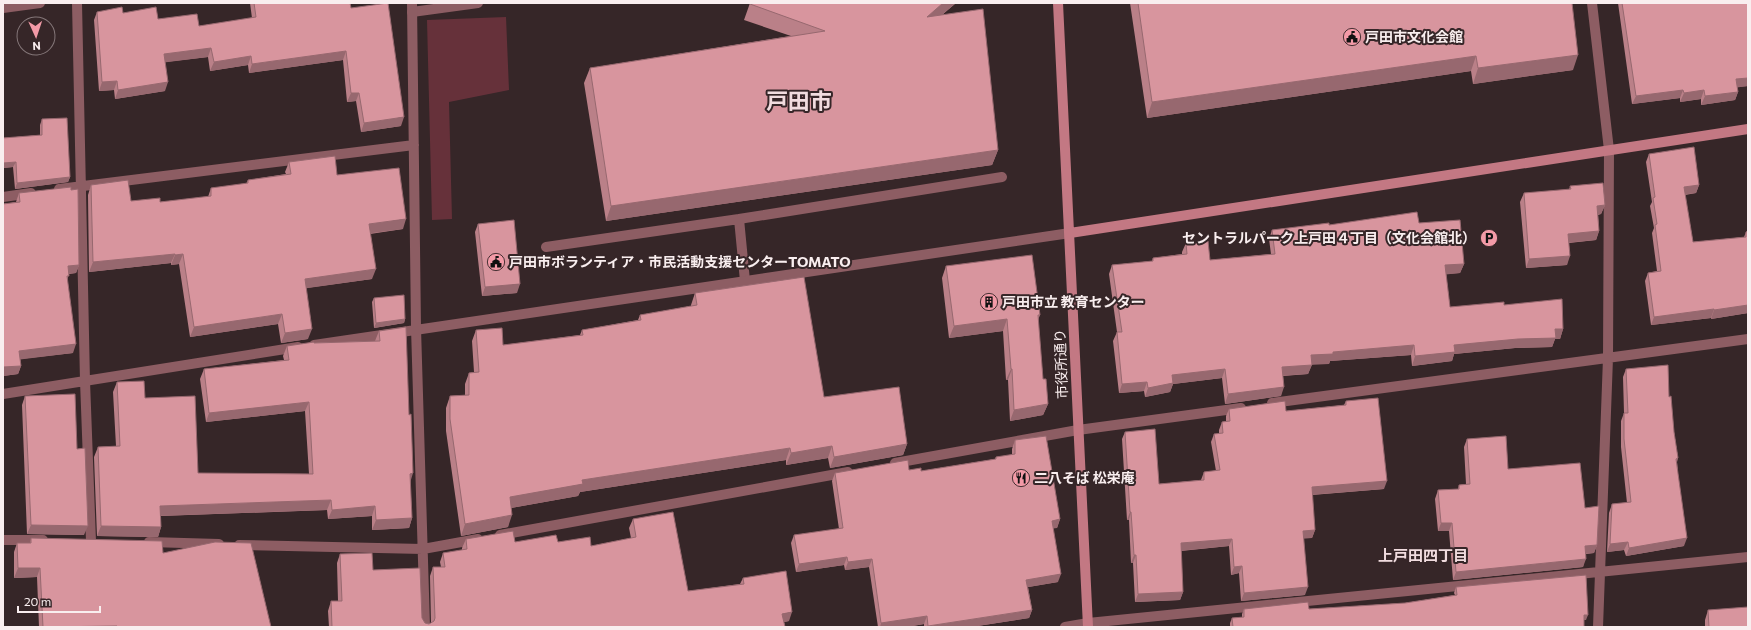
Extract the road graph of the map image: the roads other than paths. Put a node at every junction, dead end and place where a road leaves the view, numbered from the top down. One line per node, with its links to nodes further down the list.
1 (40, 3): 7 (street)
2 (77, 3): 12 (street)
3 (478, 3): 6 (street)
4 (1058, 3): 15 (street, 市役所通り)
5 (1592, 3): 10 (street)
6 (412, 7): 9 (street)
7 (3, 8)
8 (1748, 129): 10 (street)
9 (414, 145): 12 (street); 18 (street)
10 (1609, 150): 15 (street); 20 (street)
11 (1002, 177): 14 (street)
12 (82, 186): 13 (street); 21 (street)
13 (3, 197)
14 (739, 219): 16 (street); 17 (street)
15 (1070, 233): 17 (street); 23 (street, 市役所通り)
16 (546, 247)
17 (745, 280): 18 (street)
18 (416, 328): 21 (street); 30 (street)
19 (1748, 339): 20 (street)
20 (1608, 358): 23 (street); 32 (street)
21 (85, 381): 22 (street); 28 (street)
22 (3, 394)
23 (1078, 430): 24 (street); 33 (street, 市役所通り)
24 (883, 465)
25 (860, 470): 30 (street)
26 (3, 540): 27 (street)
27 (54, 540)
28 (91, 541)
29 (138, 542): 30 (street)
30 (423, 549): 34 (street)
31 (1748, 557): 32 (street)
32 (1601, 571): 33 (street); 36 (street)
33 (1088, 625): 35 (street)
34 (425, 627)
35 (1066, 627)
36 (1598, 627)

